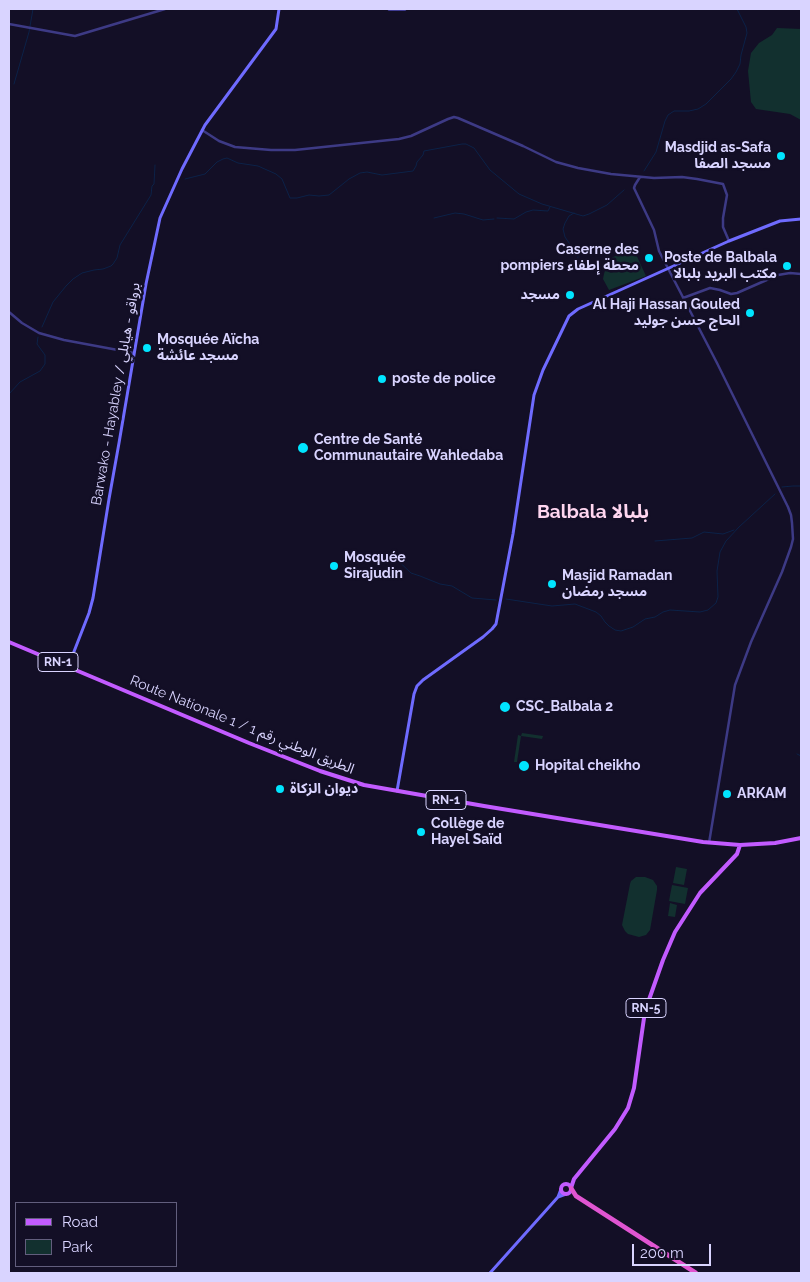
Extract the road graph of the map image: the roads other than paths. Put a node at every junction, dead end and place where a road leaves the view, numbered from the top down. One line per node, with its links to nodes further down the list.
1 (165, 9): 5 (street)
2 (279, 9): 6 (main road, Barwako - Hayabley / برواقو - هيابلي)
3 (389, 9): 4 (main road)
4 (405, 9)
5 (9, 24)
6 (202, 130): 7 (street); 14 (main road, Barwako - Hayabley / برواقو - هيابلي)
7 (640, 177): 9 (street); 10 (street)
8 (801, 219): 9 (main road)
9 (728, 241): 10 (main road)
10 (668, 268): 12 (street); 17 (main road)
11 (801, 274): 12 (street)
12 (683, 298): 19 (street)
13 (9, 312): 14 (street)
14 (134, 353): 16 (main road, Barwako - Hayabley / برواقو - هيابلي)
15 (9, 642): 16 (main road, Route Nationale 1 / الطريق الوطني رقم 1 / RN-1)
16 (68, 667): 17 (main road, Route Nationale 1 / الطريق الوطني رقم 1 / RN-1)
17 (397, 791): 19 (main road, Route Nationale 1 / الطريق الوطني رقم 1 / RN-1)
18 (801, 838): 20 (main road, Route Nationale 1 / الطريق الوطني رقم 1 / RN-1)
19 (709, 842): 20 (main road, Route Nationale 1 / الطريق الوطني رقم 1 / RN-1)
20 (740, 844): 21 (main road, RN-5)
21 (574, 1179): 22 (main road, RN-5); 23 (main road, RN-5)
22 (565, 1184): 23 (main road); 24 (main road)
23 (571, 1188): 25 (main road); 26 (highway)
24 (561, 1189): 25 (main road); 27 (main road)
25 (566, 1194): 26 (highway); 27 (main road)
26 (576, 1196): 29 (highway)
27 (558, 1197): 28 (main road)
28 (490, 1273)
29 (696, 1273)

